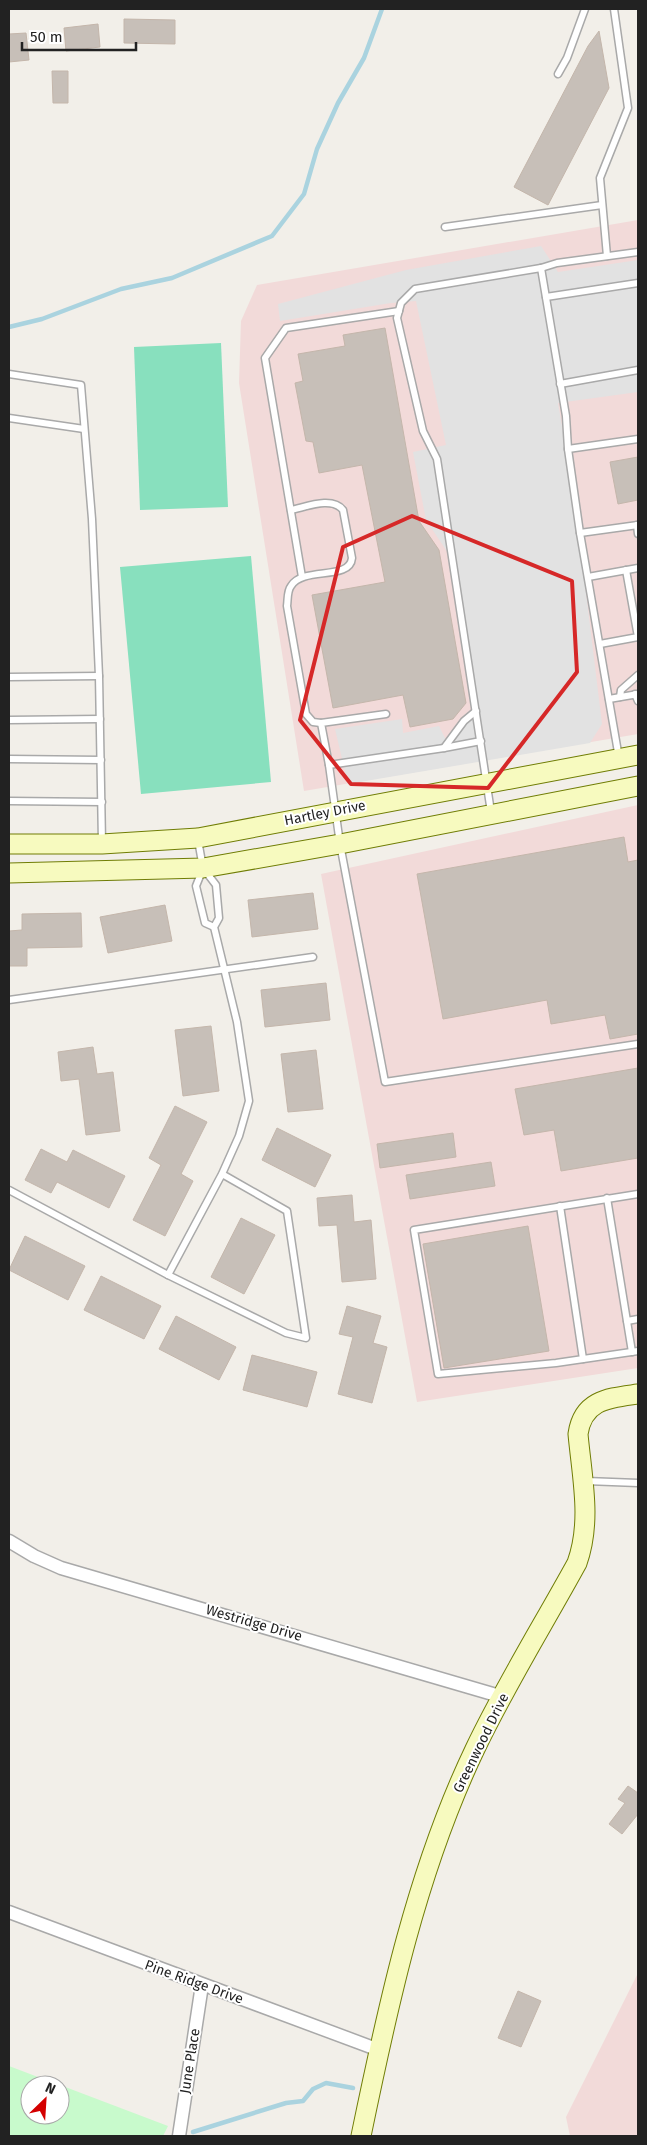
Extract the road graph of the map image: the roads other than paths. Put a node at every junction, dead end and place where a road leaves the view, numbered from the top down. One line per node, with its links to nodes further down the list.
1 (585, 9): 3 (lane)
2 (614, 9): 4 (lane)
3 (558, 74)
4 (602, 205): 5 (lane); 7 (lane)
5 (445, 227)
6 (638, 252): 7 (lane)
7 (607, 256): 8 (lane)
8 (541, 268): 10 (lane); 11 (lane)
9 (638, 283): 10 (lane)
10 (546, 297): 14 (lane)
11 (399, 311): 19 (lane); 35 (lane)
12 (638, 370): 14 (lane)
13 (9, 374): 16 (lane)
14 (560, 384): 18 (lane)
15 (9, 418): 16 (lane)
16 (84, 429): 29 (lane)
17 (638, 439): 18 (lane)
18 (568, 449): 21 (lane)
19 (291, 510): 26 (lane); 26 (lane)
20 (638, 525): 21 (lane); 22 (lane)
21 (580, 533): 25 (lane)
22 (638, 534)
23 (638, 568): 24 (lane)
24 (626, 570): 25 (lane); 27 (lane)
25 (588, 576): 27 (lane)
26 (302, 577): 39 (lane)
27 (600, 644): 33 (lane)
28 (638, 675): 32 (lane)
29 (99, 676): 30 (lane); 37 (lane)
30 (9, 677)
31 (637, 694): 32 (lane); 34 (lane)
32 (620, 697): 33 (lane)
33 (609, 700): 43 (lane)
34 (638, 701)
35 (476, 711): 40 (lane); 41 (lane)
36 (386, 714): 39 (lane)
37 (100, 719): 38 (lane); 45 (lane)
38 (9, 720)
39 (321, 723): 46 (lane)
40 (481, 741): 41 (lane); 47 (lane)
41 (444, 748): 46 (lane)
42 (638, 755): 43 (street, Hartley Drive)
43 (619, 758): 47 (street, Hartley Drive)
44 (9, 759): 45 (lane)
45 (101, 760): 50 (lane)
46 (329, 765): 51 (lane)
47 (487, 782): 51 (street, Hartley Drive); 52 (lane)
48 (638, 786): 52 (street)
49 (9, 801): 50 (lane)
50 (102, 802): 55 (lane)
51 (336, 811): 53 (street, Hartley Drive); 56 (lane)
52 (492, 816): 56 (street)
53 (198, 838): 55 (street, Hartley Drive); 57 (lane)
54 (9, 844): 55 (street, Hartley Drive)
55 (102, 844)
56 (340, 844): 57 (street); 63 (lane)
57 (203, 868): 58 (street); 59 (lane); 59 (lane)
58 (9, 873)
59 (214, 927): 61 (lane)
60 (313, 957): 61 (lane)
61 (224, 970): 62 (lane); 64 (lane)
62 (9, 1000)
63 (638, 1044)
64 (222, 1174): 69 (lane); 69 (lane)
65 (9, 1190): 69 (lane)
66 (638, 1194): 67 (lane)
67 (607, 1198): 68 (lane); 71 (lane)
68 (560, 1206): 73 (lane); 73 (lane)
69 (168, 1275)
70 (638, 1319): 71 (lane)
71 (627, 1321): 72 (lane)
72 (635, 1352): 73 (lane)
73 (583, 1359)
74 (638, 1394): 75 (street, Greenwood Drive)
75 (582, 1481): 76 (lane); 78 (street, Greenwood Drive)
76 (638, 1483)
77 (9, 1541): 78 (street, Westridge Drive)
78 (503, 1697): 81 (street, Greenwood Drive)
79 (9, 1912): 80 (street, Pine Ridge Drive)
80 (202, 1985): 81 (street, Pine Ridge Drive); 82 (street, June Place)
81 (379, 2050): 83 (street, Greenwood Drive)
82 (179, 2136)
83 (361, 2136)

